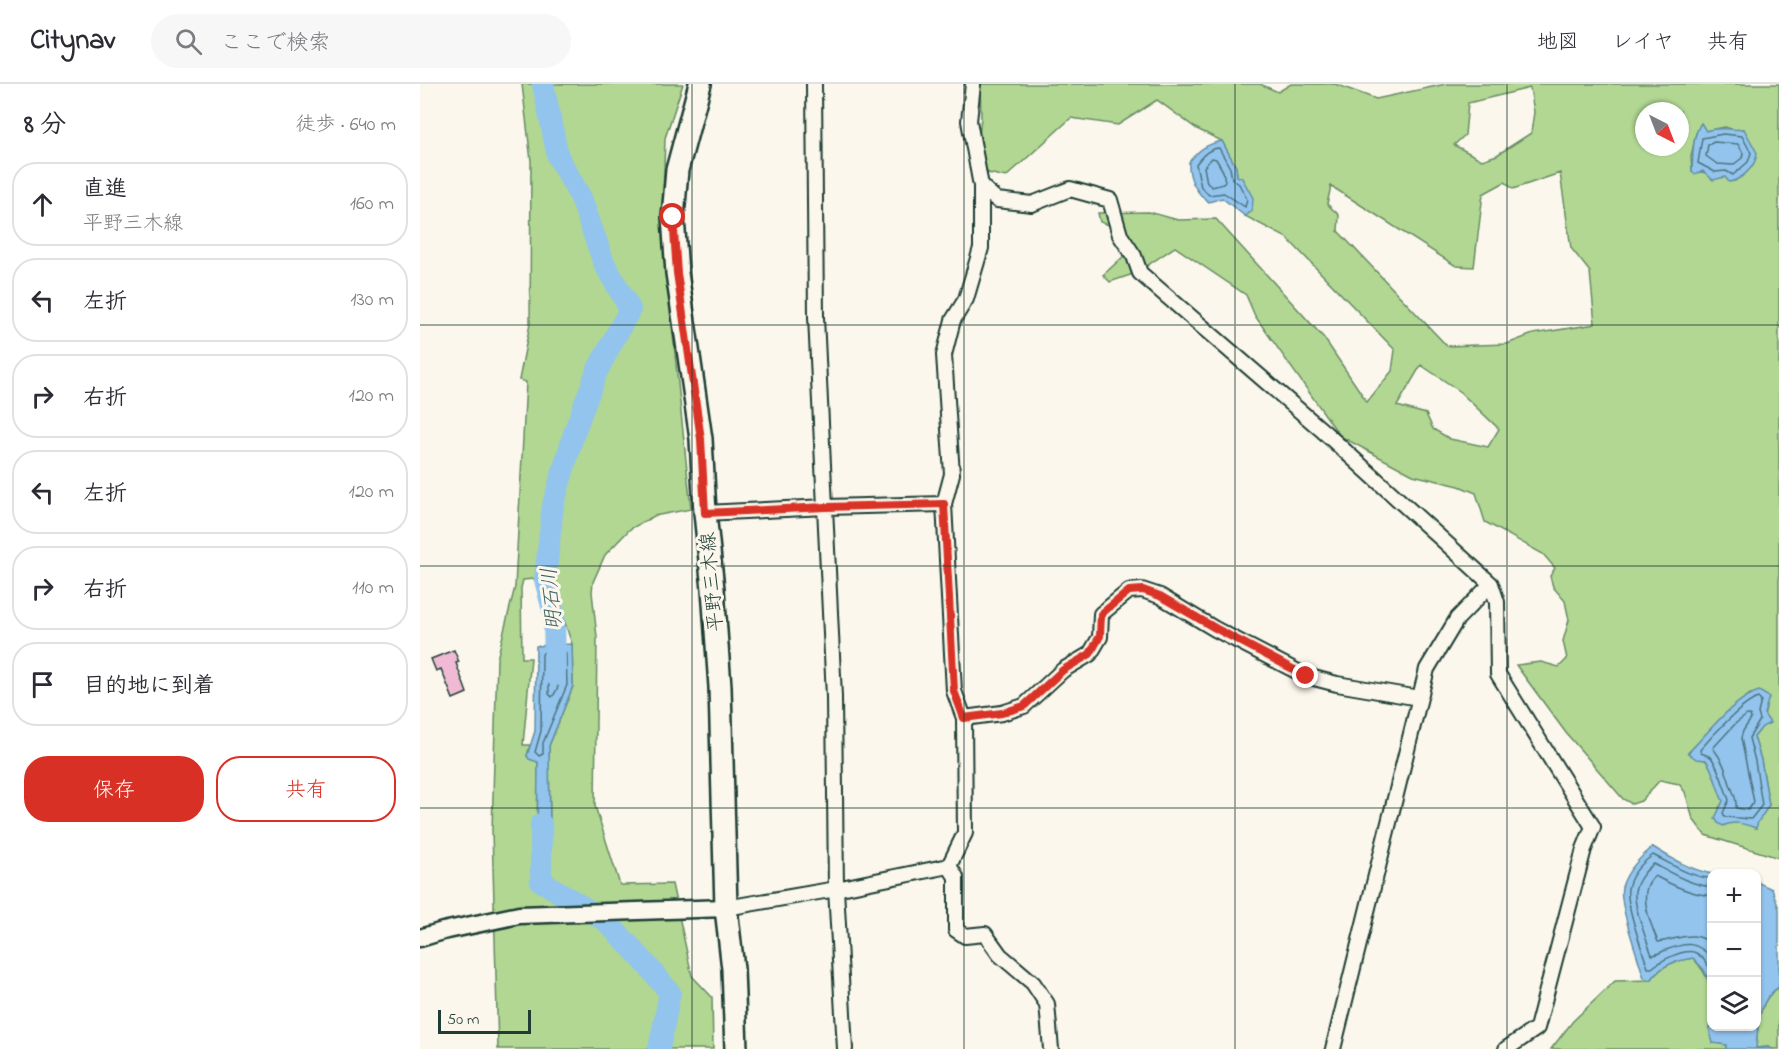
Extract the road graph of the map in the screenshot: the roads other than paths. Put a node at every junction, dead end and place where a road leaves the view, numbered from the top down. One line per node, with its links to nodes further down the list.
1 (700, 84): 7 (main road, 平野三木線)
2 (814, 84): 6 (street)
3 (973, 84): 4 (street)
4 (981, 186): 5 (street); 8 (street)
5 (944, 504): 6 (street); 10 (street)
6 (826, 507): 7 (street); 12 (street)
7 (705, 513): 13 (main road, 平野三木線)
8 (1491, 584): 9 (street); 19 (street)
9 (1419, 698): 10 (street); 18 (street)
10 (964, 718): 11 (street)
11 (949, 866): 12 (street); 17 (street)
12 (836, 889): 13 (street); 16 (street)
13 (721, 908): 14 (street); 15 (main road, 平野三木線)
14 (420, 938)
15 (736, 1049)
16 (845, 1049)
17 (1051, 1049)
18 (1333, 1049)
19 (1506, 1049)

